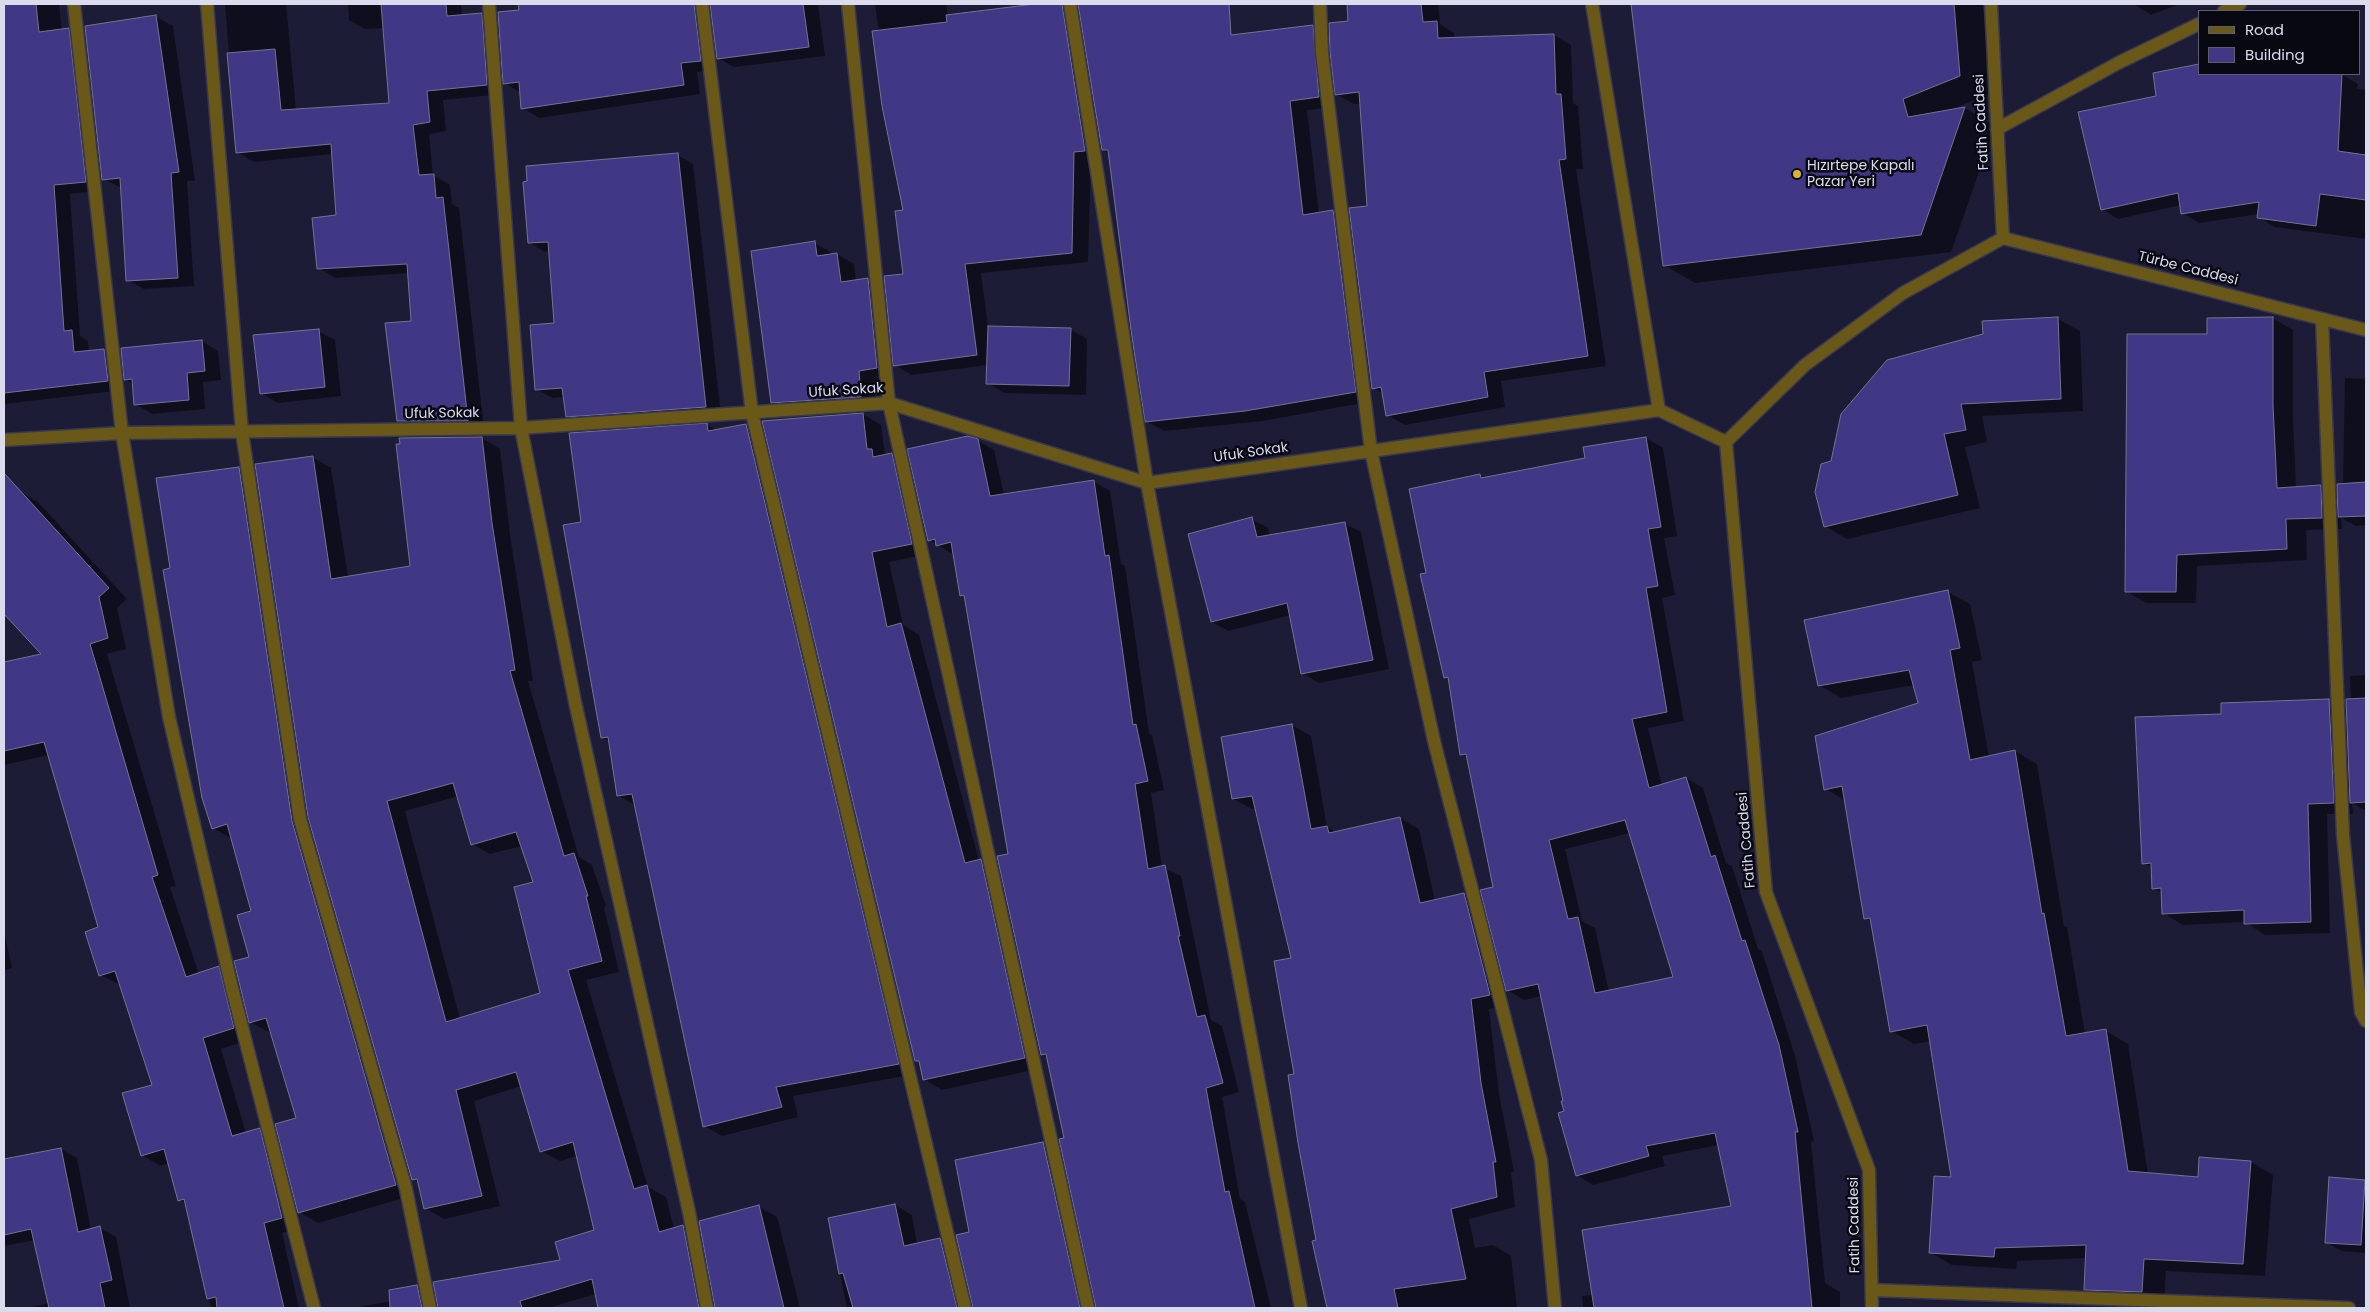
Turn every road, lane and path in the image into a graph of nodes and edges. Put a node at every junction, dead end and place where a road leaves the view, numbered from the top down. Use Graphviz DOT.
graph roads {
  1 [pos="74,4"];
  2 [pos="207,4"];
  3 [pos="489,4"];
  4 [pos="702,4"];
  5 [pos="848,4"];
  6 [pos="1070,4"];
  7 [pos="1320,4"];
  8 [pos="1592,4"];
  9 [pos="1991,4"];
  10 [pos="2240,4"];
  11 [pos="2226,10"];
  12 [pos="2198,24"];
  13 [pos="1997,129"];
  14 [pos="2003,238"];
  15 [pos="2322,319"];
  16 [pos="2366,330"];
  17 [pos="889,403"];
  18 [pos="1658,410"];
  19 [pos="752,412"];
  20 [pos="521,428"];
  21 [pos="242,432"];
  22 [pos="122,434"];
  23 [pos="4,440"];
  24 [pos="1726,442"];
  25 [pos="1371,451"];
  26 [pos="1147,482"];
  27 [pos="2366,1021"];
  28 [pos="1872,1290"];
  29 [pos="314,1308"];
  30 [pos="430,1308"];
  31 [pos="707,1308"];
  32 [pos="965,1308"];
  33 [pos="1088,1308"];
  34 [pos="1301,1308"];
  35 [pos="1555,1308"];
  36 [pos="1872,1308"];
  37 [pos="2349,1308"];
  1 -- 22 [label="street"];
  2 -- 21 [label="street"];
  3 -- 20 [label="street"];
  4 -- 19 [label="street"];
  5 -- 17 [label="street"];
  6 -- 26 [label="street"];
  7 -- 25 [label="street"];
  8 -- 18 [label="street"];
  9 -- 13 [label="street, Fatih Caddesi"];
  10 -- 11 [label="street"];
  12 -- 13 [label="street"];
  13 -- 14 [label="street, Fatih Caddesi"];
  14 -- 15 [label="street, Türbe Caddesi"];
  14 -- 24 [label="street"];
  15 -- 16 [label="street, Türbe Caddesi"];
  15 -- 27 [label="street"];
  17 -- 19 [label="street, Ufuk Sokak"];
  17 -- 26 [label="street, Ufuk Sokak"];
  17 -- 33 [label="street"];
  18 -- 24 [label="street"];
  18 -- 25 [label="street, Ufuk Sokak"];
  19 -- 20 [label="street, Ufuk Sokak"];
  19 -- 32 [label="street"];
  20 -- 21 [label="street, Ufuk Sokak"];
  20 -- 31 [label="street"];
  21 -- 22 [label="street, Ufuk Sokak"];
  21 -- 30 [label="street"];
  22 -- 23 [label="street, Ufuk Sokak"];
  22 -- 29 [label="street"];
  24 -- 28 [label="street, Fatih Caddesi"];
  25 -- 26 [label="street, Ufuk Sokak"];
  25 -- 35 [label="street"];
  26 -- 34 [label="street"];
  28 -- 36 [label="street, Fatih Caddesi"];
  28 -- 37 [label="street"];
}
